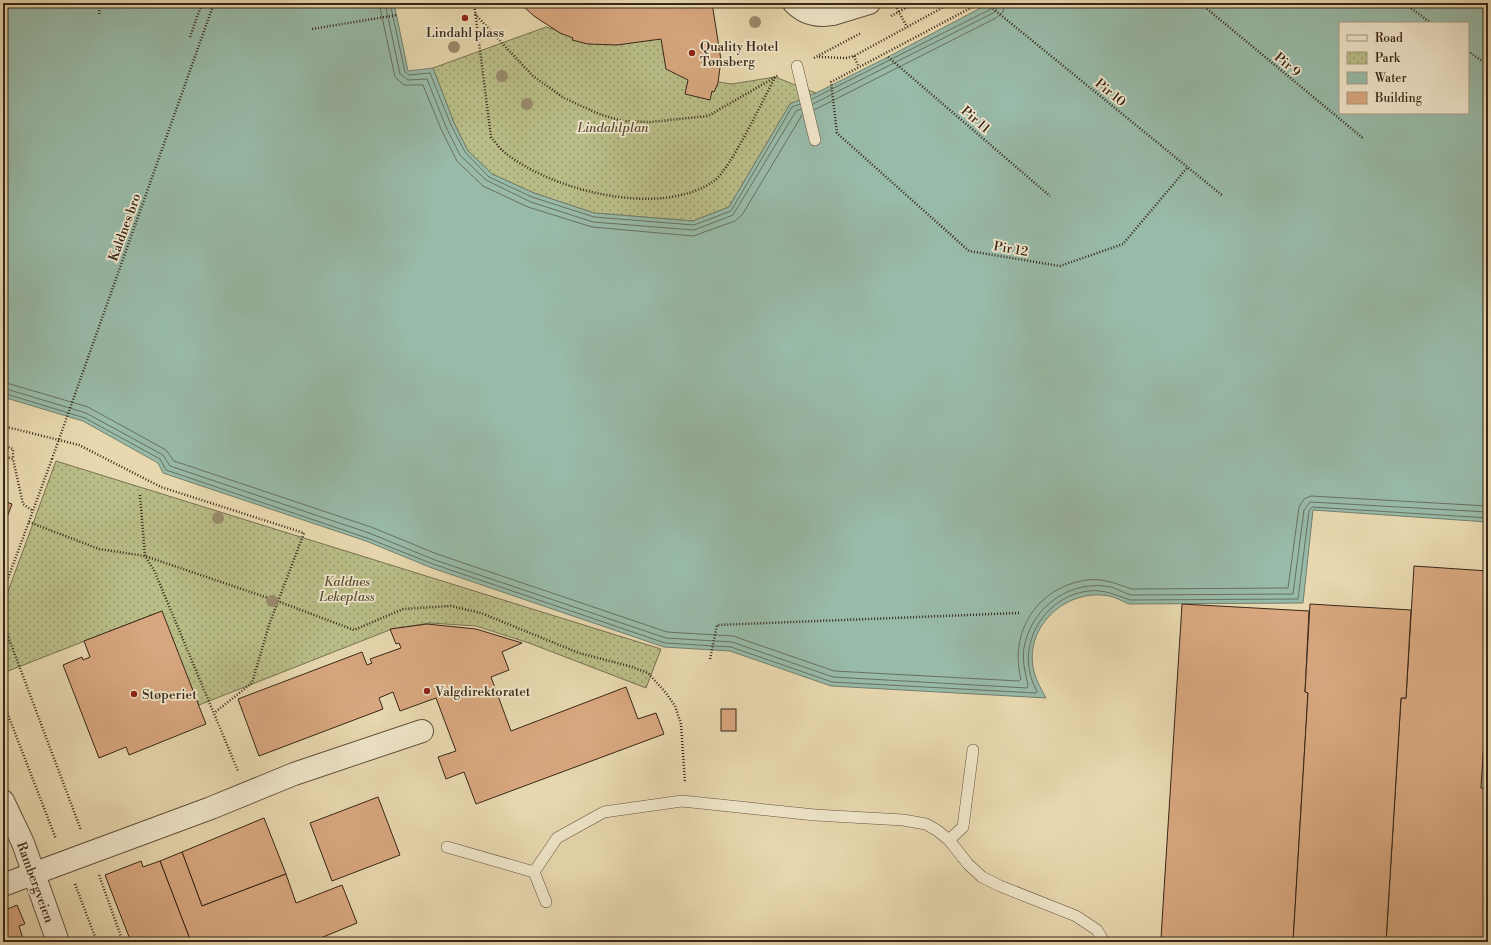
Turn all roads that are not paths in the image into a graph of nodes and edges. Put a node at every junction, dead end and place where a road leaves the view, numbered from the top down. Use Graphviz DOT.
graph roads {
  1 [pos="794,3"];
  2 [pos="869,3"];
  3 [pos="840,9"];
  4 [pos="797,66"];
  5 [pos="815,140"];
  6 [pos="422,731"];
  7 [pos="972,750"];
  8 [pos="3,802"];
  9 [pos="949,840"];
  10 [pos="448,847"];
  11 [pos="534,872"];
  12 [pos="34,874"];
  13 [pos="3,885"];
  14 [pos="546,902"];
  15 [pos="58,942"];
  16 [pos="1104,942"];
  1 -- 3 [label="street"];
  2 -- 3 [label="street"];
  4 -- 5 [label="lane"];
  6 -- 12 [label="street"];
  7 -- 9 [label="lane"];
  8 -- 12 [label="street, Rambergveien"];
  9 -- 11 [label="lane"];
  9 -- 16 [label="lane"];
  10 -- 11 [label="lane"];
  11 -- 14 [label="lane"];
  12 -- 13 [label="street"];
  12 -- 15 [label="street, Rambergveien"];
}
